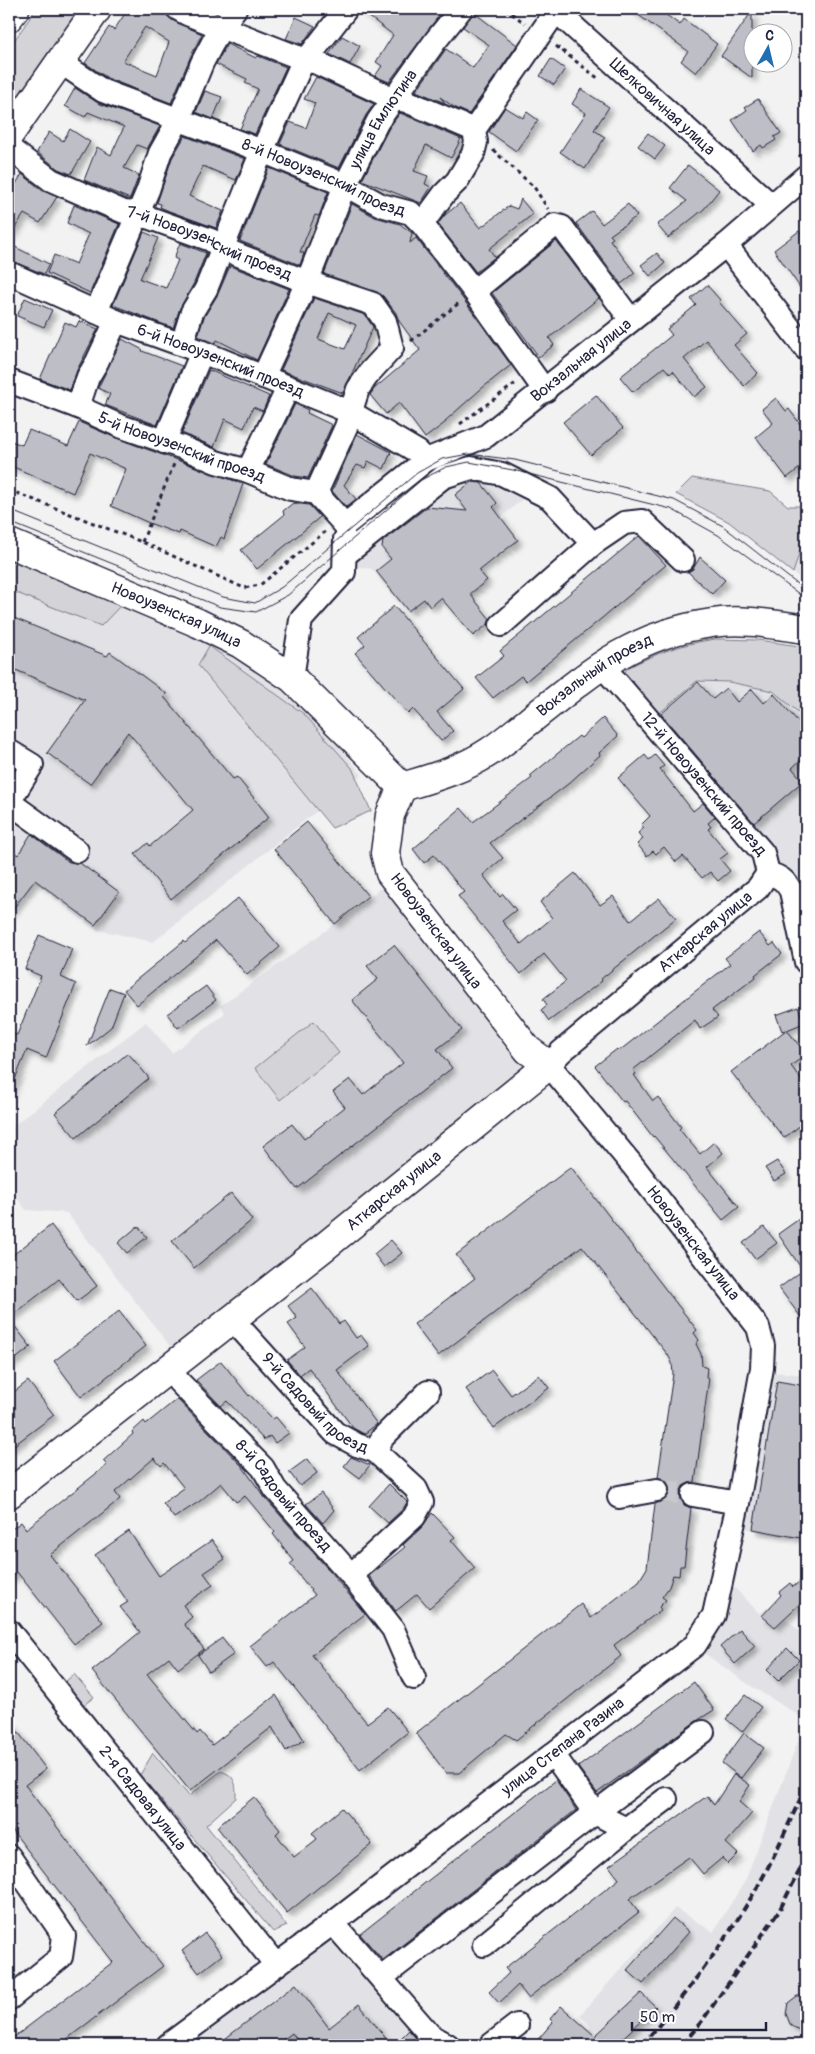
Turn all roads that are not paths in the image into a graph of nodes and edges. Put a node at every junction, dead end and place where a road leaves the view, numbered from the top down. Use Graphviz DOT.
graph roads {
  1 [pos="14,9"];
  2 [pos="97,9"];
  3 [pos="178,9"];
  4 [pos="235,9"];
  5 [pos="346,9"];
  6 [pos="461,9"];
  7 [pos="555,10"];
  8 [pos="9,17"];
  9 [pos="221,27"];
  10 [pos="306,60"];
  11 [pos="60,62"];
  12 [pos="394,99"];
  13 [pos="179,119"];
  14 [pos="9,135"];
  15 [pos="475,136"];
  16 [pos="9,148"];
  17 [pos="262,151"];
  18 [pos="806,176"];
  19 [pos="345,184"];
  20 [pos="771,205"];
  21 [pos="136,213"];
  22 [pos="422,224"];
  23 [pos="726,245"];
  24 [pos="221,248"];
  25 [pos="9,273"];
  26 [pos="307,282"];
  27 [pos="474,291"];
  28 [pos="106,316"];
  29 [pos="630,320"];
  30 [pos="192,348"];
  31 [pos="806,348"];
  32 [pos="263,377"];
  33 [pos="9,381"];
  34 [pos="288,388"];
  35 [pos="545,391"];
  36 [pos="78,407"];
  37 [pos="350,412"];
  38 [pos="172,445"];
  39 [pos="426,460"];
  40 [pos="248,471"];
  41 [pos="316,493"];
  42 [pos="343,522"];
  43 [pos="9,543"];
  44 [pos="593,544"];
  45 [pos="346,554"];
  46 [pos="683,560"];
  47 [pos="501,625"];
  48 [pos="806,629"];
  49 [pos="601,664"];
  50 [pos="292,678"];
  51 [pos="9,751"];
  52 [pos="402,786"];
  53 [pos="77,851"];
  54 [pos="768,874"];
  55 [pos="806,962"];
  56 [pos="549,1065"];
  57 [pos="232,1319"];
  58 [pos="758,1327"];
  59 [pos="169,1368"];
  60 [pos="428,1392"];
  61 [pos="375,1450"];
  62 [pos="657,1490"];
  63 [pos="9,1494"];
  64 [pos="693,1495"];
  65 [pos="619,1497"];
  66 [pos="738,1503"];
  67 [pos="351,1576"];
  68 [pos="9,1631"];
  69 [pos="414,1678"];
  70 [pos="702,1732"];
  71 [pos="553,1754"];
  72 [pos="666,1799"];
  73 [pos="594,1813"];
  74 [pos="626,1830"];
  75 [pos="9,1856"];
  76 [pos="333,1923"];
  77 [pos="484,1945"];
  78 [pos="276,1965"];
  79 [pos="381,1978"];
  80 [pos="9,1998"];
  81 [pos="517,2025"];
  82 [pos="168,2045"];
  83 [pos="448,2045"];
  84 [pos="491,2045"];
  1 -- 8 [label="main road"];
  2 -- 11 [label="main road"];
  3 -- 9 [label="street"];
  4 -- 9 [label="street"];
  5 -- 10 [label="street"];
  6 -- 12 [label="street, улица Емлютина"];
  7 -- 15 [label="street"];
  7 -- 20 [label="street, Шелковичная улица"];
  9 -- 10 [label="street"];
  9 -- 13 [label="street"];
  10 -- 12 [label="street"];
  10 -- 17 [label="street"];
  11 -- 13 [label="street, 8-й Новоузенский проезд"];
  11 -- 14 [label="main road"];
  12 -- 15 [label="street"];
  12 -- 19 [label="street, улица Емлютина"];
  13 -- 17 [label="street, 8-й Новоузенский проезд"];
  13 -- 21 [label="street"];
  15 -- 22 [label="street"];
  16 -- 21 [label="street, 7-й Новоузенский проезд"];
  17 -- 19 [label="street, 8-й Новоузенский проезд"];
  17 -- 24 [label="street"];
  18 -- 20 [label="street, Вокзальная улица"];
  19 -- 22 [label="street, 8-й Новоузенский проезд"];
  19 -- 26 [label="street, улица Емлютина"];
  20 -- 23 [label="street, Вокзальная улица"];
  21 -- 24 [label="street, 7-й Новоузенский проезд"];
  21 -- 28 [label="street"];
  22 -- 27 [label="street, 8-й Новоузенский проезд"];
  23 -- 29 [label="street, Вокзальная улица"];
  23 -- 31 [label="street"];
  24 -- 26 [label="street, 7-й Новоузенский проезд"];
  24 -- 30 [label="street"];
  25 -- 28 [label="street, 6-й Новоузенский проезд"];
  26 -- 32 [label="street, улица Емлютина"];
  26 -- 37 [label="street, 7-й Новоузенский проезд"];
  27 -- 29 [label="street"];
  27 -- 35 [label="street, 8-й Новоузенский проезд"];
  28 -- 30 [label="street, 6-й Новоузенский проезд"];
  28 -- 36 [label="street"];
  29 -- 35 [label="street, Вокзальная улица"];
  30 -- 32 [label="street, 6-й Новоузенский проезд"];
  30 -- 38 [label="street"];
  32 -- 34 [label="street, 6-й Новоузенский проезд"];
  33 -- 36 [label="street, 5-й Новоузенский проезд"];
  34 -- 37 [label="street, 6-й Новоузенский проезд"];
  34 -- 40 [label="street"];
  35 -- 39 [label="street, Вокзальная улица"];
  36 -- 38 [label="street, 5-й Новоузенский проезд"];
  37 -- 39 [label="street, 6-й Новоузенский проезд"];
  37 -- 41 [label="street"];
  38 -- 40 [label="street, 5-й Новоузенский проезд"];
  39 -- 42 [label="street, Вокзальная улица"];
  40 -- 41 [label="street, 5-й Новоузенский проезд"];
  41 -- 42 [label="street"];
  42 -- 45 [label="street"];
  43 -- 50 [label="main road, Новоузенская улица"];
  44 -- 45 [label="street"];
  44 -- 46 [label="street"];
  44 -- 47 [label="street"];
  45 -- 50 [label="street"];
  48 -- 49 [label="main road, Вокзальный проезд"];
  49 -- 52 [label="main road, Вокзальный проезд"];
  49 -- 54 [label="street, 12-й Новоузенский проезд"];
  50 -- 52 [label="main road, Новоузенская улица"];
  51 -- 53 [label="street"];
  52 -- 56 [label="main road, Новоузенская улица"];
  54 -- 55 [label="street, 12-й Новоузенский проезд"];
  54 -- 56 [label="street, Аткарская улица"];
  56 -- 57 [label="main road, Аткарская улица"];
  56 -- 58 [label="street, Новоузенская улица"];
  57 -- 59 [label="main road, Аткарская улица"];
  57 -- 61 [label="street, 9-й Садовый проезд"];
  58 -- 66 [label="street, улица Степана Разина"];
  59 -- 63 [label="main road, Аткарская улица"];
  59 -- 67 [label="street, 8-й Садовый проезд"];
  60 -- 61 [label="street"];
  61 -- 67 [label="street, 9-й Садовый проезд"];
  62 -- 65 [label="street"];
  64 -- 66 [label="street"];
  66 -- 71 [label="street, улица Степана Разина"];
  67 -- 69 [label="street, 8-й Садовый проезд"];
  68 -- 78 [label="street, 2-я Садовая улица"];
  70 -- 73 [label="street"];
  71 -- 73 [label="street"];
  71 -- 76 [label="street, улица Степана Разина"];
  72 -- 74 [label="street"];
  73 -- 74 [label="street"];
  73 -- 79 [label="street"];
  74 -- 77 [label="street"];
  75 -- 80 [label="street"];
  76 -- 78 [label="street, улица Степана Разина"];
  76 -- 79 [label="street"];
  78 -- 82 [label="street, улица Степана Разина"];
  79 -- 83 [label="street"];
  81 -- 84 [label="street"];
}
